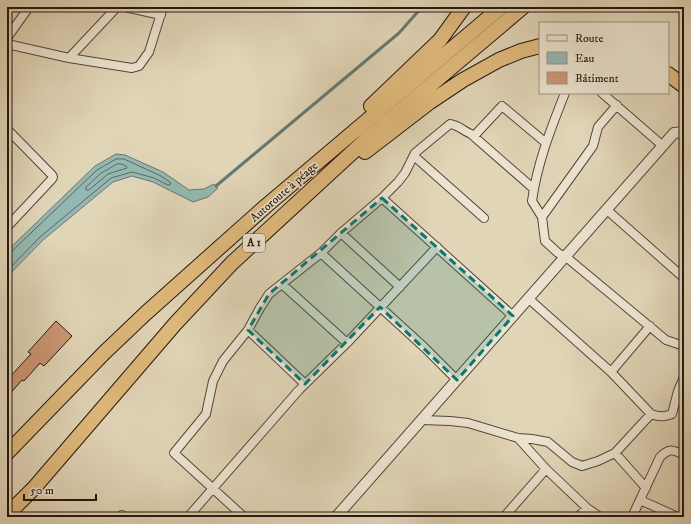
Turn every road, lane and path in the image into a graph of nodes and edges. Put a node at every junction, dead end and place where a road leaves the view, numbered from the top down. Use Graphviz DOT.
graph roads {
  1 [pos="29,7"];
  2 [pos="117,7"];
  3 [pos="125,7"];
  4 [pos="464,7"];
  5 [pos="501,7"];
  6 [pos="523,7"];
  7 [pos="162,11"];
  8 [pos="7,38"];
  9 [pos="7,44"];
  10 [pos="539,46"];
  11 [pos="70,58"];
  12 [pos="669,75"];
  13 [pos="684,86"];
  14 [pos="565,94"];
  15 [pos="603,94"];
  16 [pos="617,106"];
  17 [pos="7,129"];
  18 [pos="684,132"];
  19 [pos="471,134"];
  20 [pos="546,143"];
  21 [pos="663,146"];
  22 [pos="414,156"];
  23 [pos="534,189"];
  24 [pos="382,198"];
  25 [pos="266,206"];
  26 [pos="290,210"];
  27 [pos="607,210"];
  28 [pos="542,217"];
  29 [pos="484,218"];
  30 [pos="7,227"];
  31 [pos="341,233"];
  32 [pos="437,247"];
  33 [pos="321,253"];
  34 [pos="566,257"];
  35 [pos="684,278"];
  36 [pos="282,284"];
  37 [pos="400,287"];
  38 [pos="529,299"];
  39 [pos="380,307"];
  40 [pos="514,316"];
  41 [pos="650,326"];
  42 [pos="248,330"];
  43 [pos="347,343"];
  44 [pos="684,346"];
  45 [pos="611,372"];
  46 [pos="684,377"];
  47 [pos="457,380"];
  48 [pos="305,384"];
  49 [pos="681,392"];
  50 [pos="651,414"];
  51 [pos="422,420"];
  52 [pos="518,438"];
  53 [pos="7,453"];
  54 [pos="615,453"];
  55 [pos="684,455"];
  56 [pos="546,469"];
  57 [pos="646,488"];
  58 [pos="213,489"];
  59 [pos="640,500"];
  60 [pos="14,508"];
  61 [pos="587,508"];
  62 [pos="188,517"];
  63 [pos="244,517"];
  64 [pos="336,517"];
  65 [pos="504,517"];
  66 [pos="578,517"];
  67 [pos="600,517"];
  68 [pos="632,517"];
  69 [pos="678,517"];
  1 -- 8 [label="street"];
  2 -- 11 [label="street"];
  3 -- 7 [label="street"];
  4 -- 25 [label="highway"];
  5 -- 25 [label="highway, Autoroute à péage / A 1"];
  6 -- 26 [label="highway, A 1"];
  7 -- 11 [label="street"];
  9 -- 11 [label="street"];
  10 -- 26 [label="highway"];
  12 -- 13 [label="highway"];
  14 -- 20 [label="street"];
  15 -- 16 [label="street"];
  16 -- 21 [label="street"];
  16 -- 28 [label="street"];
  17 -- 30 [label="street"];
  18 -- 21 [label="street"];
  19 -- 20 [label="street"];
  19 -- 22 [label="street"];
  19 -- 23 [label="street"];
  20 -- 23 [label="street"];
  21 -- 27 [label="street"];
  22 -- 24 [label="street"];
  22 -- 29 [label="street"];
  23 -- 28 [label="street"];
  24 -- 31 [label="street"];
  24 -- 32 [label="street"];
  25 -- 53 [label="highway, Autoroute à péage / A 1"];
  26 -- 60 [label="highway, A 1"];
  27 -- 34 [label="street"];
  27 -- 35 [label="street"];
  28 -- 34 [label="street"];
  31 -- 33 [label="street"];
  31 -- 37 [label="street"];
  32 -- 37 [label="street"];
  32 -- 40 [label="street"];
  33 -- 36 [label="street"];
  33 -- 39 [label="street"];
  34 -- 38 [label="street"];
  34 -- 41 [label="street"];
  36 -- 42 [label="street"];
  36 -- 43 [label="street"];
  37 -- 39 [label="street"];
  38 -- 40 [label="street"];
  38 -- 45 [label="street"];
  39 -- 43 [label="street"];
  39 -- 47 [label="street"];
  40 -- 47 [label="street"];
  41 -- 44 [label="street"];
  41 -- 45 [label="street"];
  42 -- 48 [label="street"];
  42 -- 58 [label="street"];
  43 -- 48 [label="street"];
  45 -- 50 [label="street"];
  46 -- 49 [label="street"];
  47 -- 51 [label="street"];
  48 -- 58 [label="street"];
  49 -- 50 [label="street"];
  50 -- 54 [label="street"];
  51 -- 52 [label="street"];
  51 -- 64 [label="street"];
  52 -- 54 [label="street"];
  52 -- 56 [label="street"];
  54 -- 57 [label="street"];
  55 -- 57 [label="street"];
  56 -- 61 [label="street"];
  56 -- 65 [label="street"];
  57 -- 59 [label="street"];
  58 -- 62 [label="street"];
  58 -- 63 [label="street"];
  59 -- 68 [label="street"];
  59 -- 69 [label="street"];
  61 -- 66 [label="street"];
  61 -- 67 [label="street"];
}
